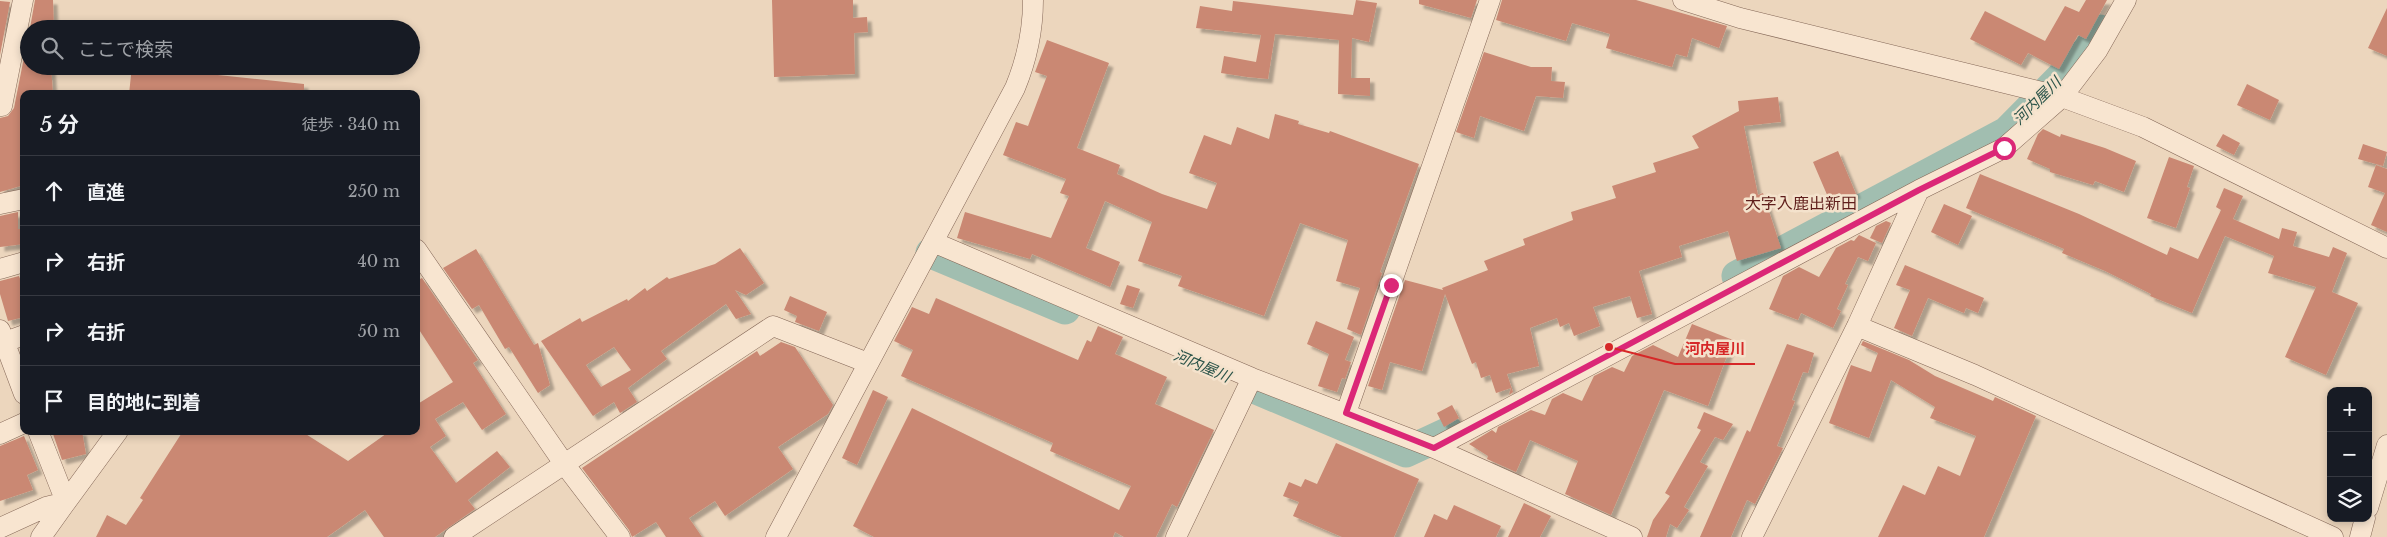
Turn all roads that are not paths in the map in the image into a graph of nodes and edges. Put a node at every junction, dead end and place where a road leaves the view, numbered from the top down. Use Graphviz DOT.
graph roads {
  1 [pos="23,0"];
  2 [pos="1033,0"];
  3 [pos="1490,0"];
  4 [pos="1683,0"];
  5 [pos="2126,0"];
  6 [pos="2062,97"];
  7 [pos="0,106"];
  8 [pos="1919,190"];
  9 [pos="20,200"];
  10 [pos="0,204"];
  11 [pos="933,242"];
  12 [pos="2387,248"];
  13 [pos="420,255"];
  14 [pos="20,263"];
  15 [pos="0,269"];
  16 [pos="1857,326"];
  17 [pos="20,336"];
  18 [pos="1,339"];
  19 [pos="868,363"];
  20 [pos="1252,378"];
  21 [pos="20,384"];
  22 [pos="1346,413"];
  23 [pos="20,425"];
  24 [pos="0,434"];
  25 [pos="40,435"];
  26 [pos="115,435"];
  27 [pos="2387,445"];
  28 [pos="1434,448"];
  29 [pos="565,465"];
  30 [pos="2372,495"];
  31 [pos="66,502"];
  32 [pos="2364,522"];
  33 [pos="0,528"];
  34 [pos="41,537"];
  35 [pos="454,537"];
  36 [pos="620,537"];
  37 [pos="776,537"];
  38 [pos="1176,537"];
  39 [pos="1632,537"];
  40 [pos="1752,537"];
  41 [pos="2333,537"];
  42 [pos="2360,537"];
  1 -- 7 [label="street"];
  2 -- 11 [label="street"];
  3 -- 22 [label="street"];
  4 -- 6 [label="street"];
  5 -- 6 [label="street"];
  6 -- 8 [label="street"];
  6 -- 12 [label="street"];
  8 -- 16 [label="street"];
  8 -- 28 [label="street"];
  9 -- 10 [label="street"];
  11 -- 19 [label="street"];
  11 -- 20 [label="street"];
  13 -- 29 [label="street"];
  14 -- 15 [label="street"];
  16 -- 40 [label="street"];
  16 -- 41 [label="street"];
  17 -- 18 [label="street"];
  18 -- 21 [label="street"];
  19 -- 29 [label="street"];
  19 -- 37 [label="street"];
  20 -- 22 [label="street"];
  20 -- 38 [label="street"];
  22 -- 28 [label="street"];
  23 -- 24 [label="street"];
  25 -- 31 [label="street"];
  26 -- 31 [label="street"];
  27 -- 30 [label="street"];
  28 -- 39 [label="street"];
  29 -- 35 [label="street"];
  29 -- 36 [label="street"];
  31 -- 33 [label="street"];
  31 -- 34 [label="street"];
  32 -- 42 [label="street"];
}
